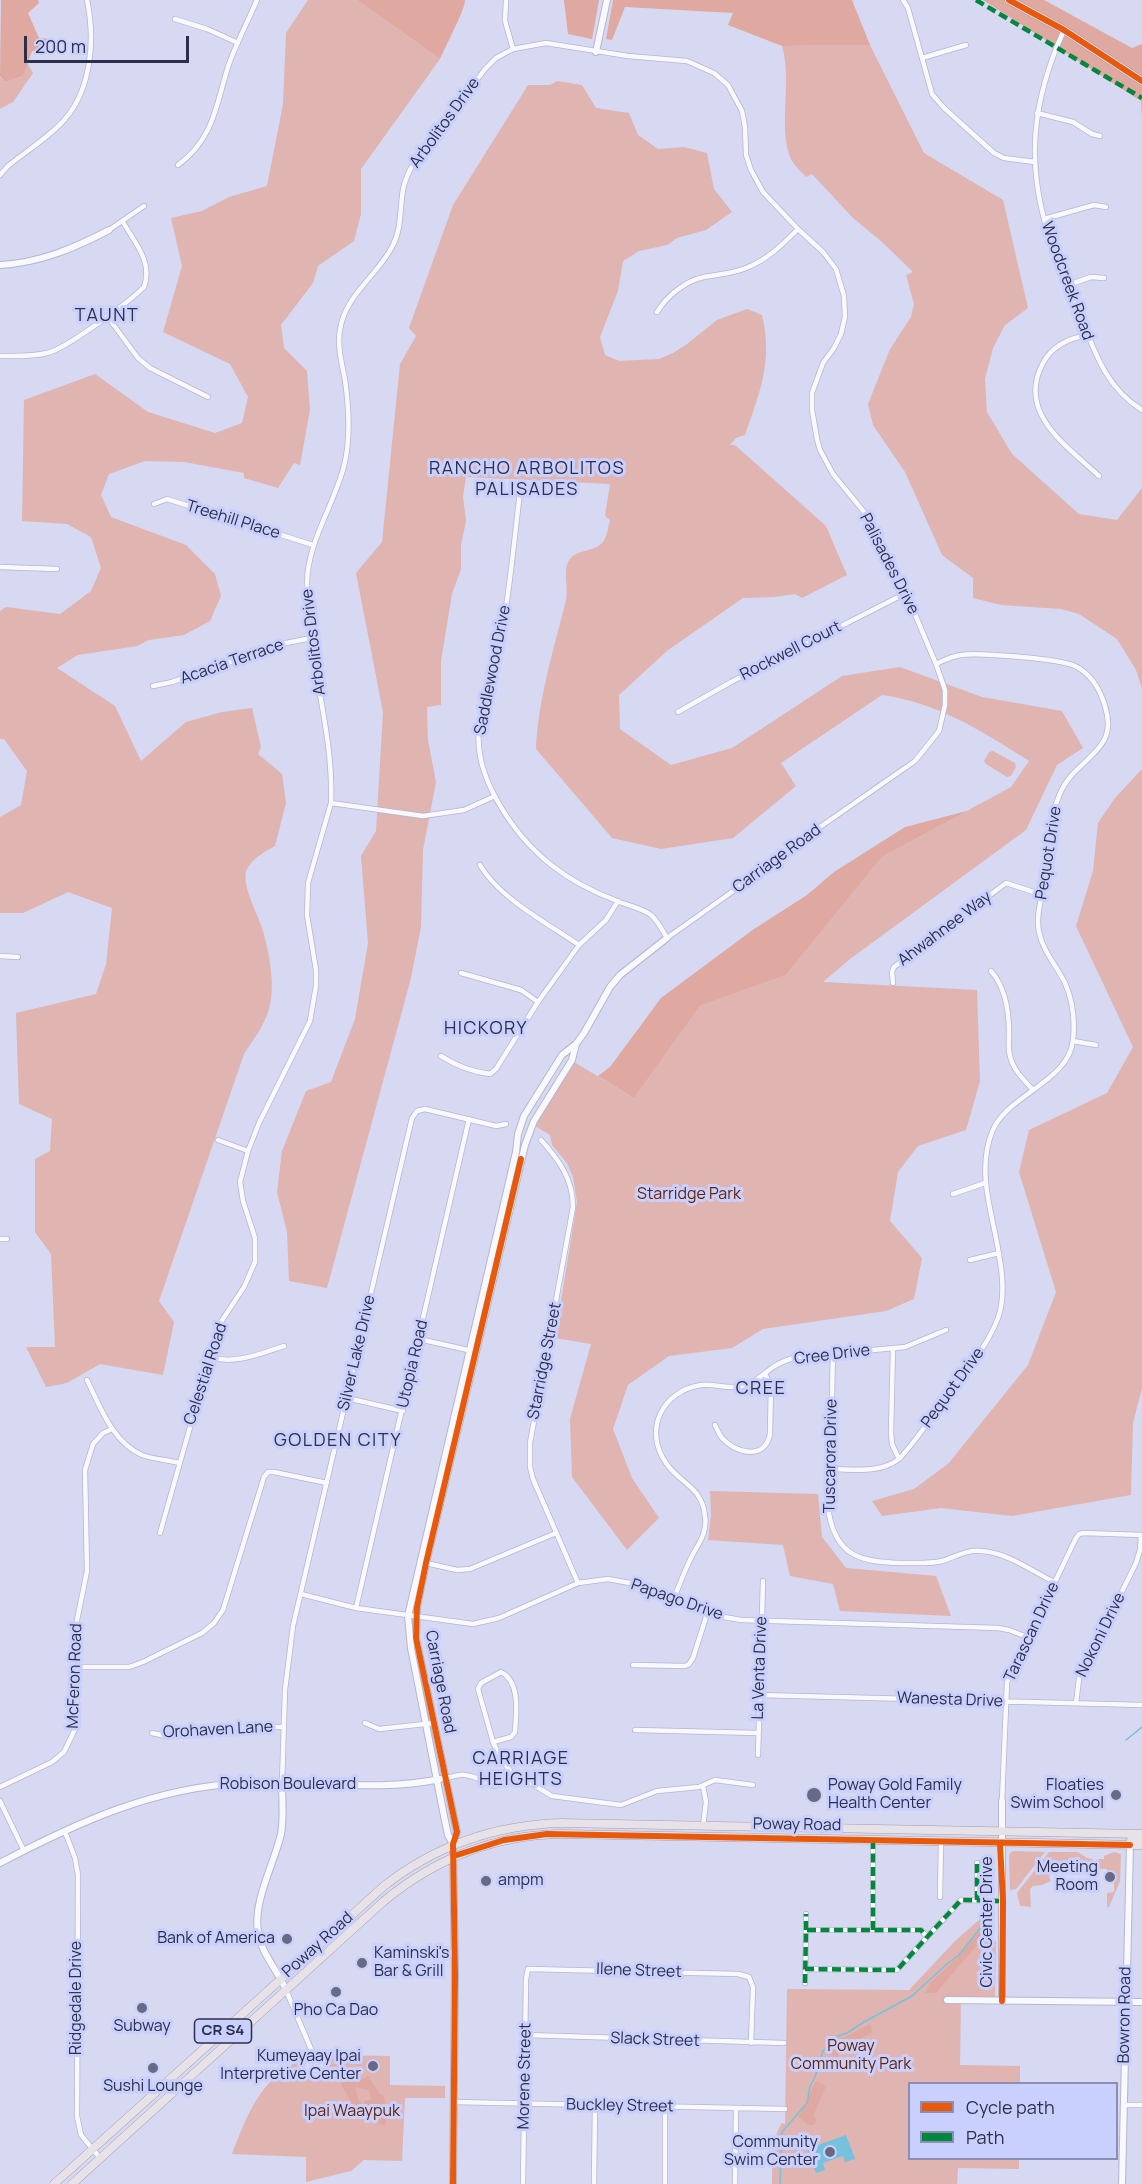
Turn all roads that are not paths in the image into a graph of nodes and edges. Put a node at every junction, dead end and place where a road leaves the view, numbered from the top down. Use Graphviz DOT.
graph roads {
  1 [pos="87,0"];
  2 [pos="257,0"];
  3 [pos="506,0"];
  4 [pos="607,0"];
  5 [pos="903,0"];
  6 [pos="1009,0"];
  7 [pos="175,19"];
  8 [pos="1064,30"];
  9 [pos="238,43"];
  10 [pos="966,45"];
  11 [pos="513,49"];
  12 [pos="596,52"];
  13 [pos="922,58"];
  14 [pos="1142,81"];
  15 [pos="1037,113"];
  16 [pos="1100,136"];
  17 [pos="1035,162"];
  18 [pos="178,165"];
  19 [pos="0,175"];
  20 [pos="144,206"];
  21 [pos="1106,207"];
  22 [pos="1044,219"];
  23 [pos="123,222"];
  24 [pos="798,229"];
  25 [pos="110,230"];
  26 [pos="0,265"];
  27 [pos="1104,278"];
  28 [pos="1068,285"];
  29 [pos="657,312"];
  30 [pos="107,316"];
  31 [pos="1088,335"];
  32 [pos="0,356"];
  33 [pos="208,397"];
  34 [pos="1142,410"];
  35 [pos="1099,476"];
  36 [pos="520,492"];
  37 [pos="154,504"];
  38 [pos="313,545"];
  39 [pos="0,567"];
  40 [pos="57,569"];
  41 [pos="906,593"];
  42 [pos="312,639"];
  43 [pos="936,664"];
  44 [pos="153,686"];
  45 [pos="678,712"];
  46 [pos="495,796"];
  47 [pos="331,803"];
  48 [pos="480,865"];
  49 [pos="1043,895"];
  50 [pos="618,901"];
  51 [pos="667,938"];
  52 [pos="579,945"];
  53 [pos="0,956"];
  54 [pos="18,957"];
  55 [pos="992,971"];
  56 [pos="461,973"];
  57 [pos="893,983"];
  58 [pos="538,1002"];
  59 [pos="1073,1041"];
  60 [pos="576,1044"];
  61 [pos="1096,1045"];
  62 [pos="441,1056"];
  63 [pos="545,1082"];
  64 [pos="555,1087"];
  65 [pos="1033,1090"];
  66 [pos="469,1119"];
  67 [pos="506,1124"];
  68 [pos="218,1140"];
  69 [pos="541,1140"];
  70 [pos="248,1151"];
  71 [pos="518,1158"];
  72 [pos="985,1183"];
  73 [pos="953,1194"];
  74 [pos="0,1239"];
  75 [pos="7,1239"];
  76 [pos="999,1253"];
  77 [pos="970,1260"];
  78 [pos="946,1330"];
  79 [pos="419,1339"];
  80 [pos="284,1346"];
  81 [pos="893,1348"];
  82 [pos="472,1351"];
  83 [pos="833,1354"];
  84 [pos="209,1357"];
  85 [pos="765,1374"];
  86 [pos="87,1380"];
  87 [pos="347,1398"];
  88 [pos="403,1411"];
  89 [pos="715,1425"];
  90 [pos="112,1429"];
  91 [pos="899,1459"];
  92 [pos="179,1463"];
  93 [pos="830,1469"];
  94 [pos="327,1483"];
  95 [pos="160,1533"];
  96 [pos="556,1533"];
  97 [pos="1141,1535"];
  98 [pos="423,1563"];
  99 [pos="763,1581"];
  100 [pos="1054,1582"];
  101 [pos="578,1583"];
  102 [pos="301,1594"];
  103 [pos="673,1600"];
  104 [pos="356,1608"];
  105 [pos="707,1614"];
  106 [pos="412,1616"];
  107 [pos="761,1622"];
  108 [pos="1027,1637"];
  109 [pos="633,1665"];
  110 [pos="75,1667"];
  111 [pos="759,1695"];
  112 [pos="1005,1701"];
  113 [pos="1076,1703"];
  114 [pos="1142,1705"];
  115 [pos="365,1723"];
  116 [pos="430,1724"];
  117 [pos="284,1726"];
  118 [pos="635,1730"];
  119 [pos="152,1733"];
  120 [pos="758,1733"];
  121 [pos="494,1742"];
  122 [pos="758,1755"];
  123 [pos="515,1777"];
  124 [pos="446,1778"];
  125 [pos="437,1779"];
  126 [pos="282,1783"];
  127 [pos="753,1785"];
  128 [pos="703,1786"];
  129 [pos="0,1787"];
  130 [pos="0,1800"];
  131 [pos="1002,1801"];
  132 [pos="703,1826"];
  133 [pos="814,1829"];
  134 [pos="875,1830"];
  135 [pos="65,1832"];
  136 [pos="1001,1832"];
  137 [pos="1078,1833"];
  138 [pos="1142,1834"];
  139 [pos="785,1838"];
  140 [pos="1142,1839"];
  141 [pos="873,1840"];
  142 [pos="941,1842"];
  143 [pos="1000,1843"];
  144 [pos="1044,1843"];
  145 [pos="453,1844"];
  146 [pos="1130,1845"];
  147 [pos="1142,1845"];
  148 [pos="24,1851"];
  149 [pos="454,1856"];
  150 [pos="0,1863"];
  151 [pos="977,1863"];
  152 [pos="940,1897"];
  153 [pos="977,1900"];
  154 [pos="1003,1901"];
  155 [pos="806,1914"];
  156 [pos="806,1930"];
  157 [pos="873,1930"];
  158 [pos="927,1937"];
  159 [pos="528,1969"];
  160 [pos="805,1969"];
  161 [pos="281,1978"];
  162 [pos="805,1983"];
  163 [pos="286,1990"];
  164 [pos="947,2000"];
  165 [pos="1002,2001"];
  166 [pos="1125,2002"];
  167 [pos="1142,2002"];
  168 [pos="526,2035"];
  169 [pos="751,2043"];
  170 [pos="784,2043"];
  171 [pos="315,2070"];
  172 [pos="454,2102"];
  173 [pos="524,2104"];
  174 [pos="594,2105"];
  175 [pos="1124,2105"];
  176 [pos="1142,2105"];
  177 [pos="665,2107"];
  178 [pos="736,2109"];
  179 [pos="785,2109"];
  180 [pos="93,2150"];
  181 [pos="100,2158"];
  182 [pos="54,2184"];
  183 [pos="72,2184"];
  184 [pos="453,2184"];
  185 [pos="523,2184"];
  186 [pos="594,2184"];
  187 [pos="665,2184"];
  188 [pos="735,2184"];
  189 [pos="1122,2184"];
  1 -- 19 [label="street"];
  2 -- 9 [label="street"];
  3 -- 11 [label="street"];
  4 -- 12 [label="street"];
  5 -- 13 [label="street"];
  6 -- 8 [label="main road"];
  7 -- 9 [label="street"];
  8 -- 14 [label="main road"];
  8 -- 15 [label="street, Woodcreek Road"];
  9 -- 18 [label="street"];
  10 -- 13 [label="street"];
  11 -- 12 [label="street, Arbolitos Drive"];
  11 -- 38 [label="street, Arbolitos Drive"];
  12 -- 24 [label="street, Palisades Drive"];
  13 -- 17 [label="street"];
  15 -- 16 [label="street"];
  15 -- 17 [label="street, Woodcreek Road"];
  17 -- 22 [label="street, Woodcreek Road"];
  20 -- 23 [label="street"];
  21 -- 22 [label="street"];
  22 -- 28 [label="street, Woodcreek Road"];
  23 -- 25 [label="street"];
  23 -- 30 [label="street"];
  24 -- 29 [label="street"];
  24 -- 41 [label="street, Palisades Drive"];
  25 -- 26 [label="street"];
  27 -- 28 [label="street"];
  28 -- 31 [label="street, Woodcreek Road"];
  30 -- 32 [label="street"];
  30 -- 33 [label="street"];
  31 -- 34 [label="street, Woodcreek Road"];
  31 -- 35 [label="street"];
  36 -- 46 [label="street, Saddlewood Drive"];
  37 -- 38 [label="street, Treehill Place"];
  38 -- 42 [label="street, Arbolitos Drive"];
  39 -- 40 [label="street"];
  41 -- 43 [label="street, Palisades Drive"];
  41 -- 45 [label="street, Rockwell Court"];
  42 -- 44 [label="street, Acacia Terrace"];
  42 -- 47 [label="street, Arbolitos Drive"];
  43 -- 49 [label="street, Pequot Drive"];
  43 -- 51 [label="street, Carriage Road"];
  46 -- 47 [label="street"];
  46 -- 50 [label="street, Saddlewood Drive"];
  47 -- 70 [label="street, Arbolitos Drive"];
  48 -- 52 [label="street"];
  49 -- 57 [label="street, Ahwahnee Way"];
  49 -- 59 [label="street, Pequot Drive"];
  50 -- 51 [label="street, Saddlewood Drive"];
  50 -- 52 [label="street"];
  51 -- 60 [label="street, Carriage Road"];
  52 -- 58 [label="street"];
  53 -- 54 [label="street"];
  55 -- 65 [label="street"];
  56 -- 58 [label="street"];
  58 -- 62 [label="street"];
  59 -- 61 [label="street"];
  59 -- 65 [label="street, Pequot Drive"];
  60 -- 63 [label="street, Carriage Road"];
  60 -- 64 [label="street, Carriage Road"];
  63 -- 64 [label="street"];
  63 -- 71 [label="street, Carriage Road"];
  64 -- 71 [label="street, Carriage Road"];
  65 -- 72 [label="street, Pequot Drive"];
  66 -- 67 [label="street"];
  66 -- 79 [label="street, Utopia Road"];
  66 -- 87 [label="street, Silver Lake Drive"];
  68 -- 70 [label="street"];
  69 -- 96 [label="street, Starridge Street"];
  70 -- 84 [label="street, Celestial Road"];
  71 -- 82 [label="street, Carriage Road"];
  72 -- 73 [label="street"];
  72 -- 76 [label="street, Pequot Drive"];
  74 -- 75 [label="street"];
  76 -- 77 [label="street"];
  76 -- 91 [label="street, Pequot Drive"];
  78 -- 81 [label="street, Cree Drive"];
  79 -- 82 [label="street"];
  79 -- 88 [label="street, Utopia Road"];
  80 -- 84 [label="street"];
  81 -- 83 [label="street, Cree Drive"];
  81 -- 91 [label="street"];
  82 -- 98 [label="street, Carriage Road"];
  83 -- 85 [label="street, Cree Drive"];
  83 -- 93 [label="street, Tuscarora Drive"];
  84 -- 92 [label="street, Celestial Road"];
  85 -- 89 [label="street"];
  85 -- 103 [label="street, Cree Drive"];
  86 -- 90 [label="street"];
  87 -- 88 [label="street"];
  87 -- 94 [label="street, Silver Lake Drive"];
  88 -- 104 [label="street, Utopia Road"];
  90 -- 92 [label="street"];
  90 -- 110 [label="street, McFeron Road"];
  91 -- 93 [label="street"];
  92 -- 95 [label="street, Celestial Road"];
  93 -- 100 [label="street, Tuscarora Drive"];
  94 -- 102 [label="street, Silver Lake Drive"];
  94 -- 110 [label="street"];
  96 -- 98 [label="street"];
  96 -- 101 [label="street, Starridge Street"];
  97 -- 100 [label="street, Tarascan Drive"];
  97 -- 113 [label="street, Nokoni Drive"];
  98 -- 106 [label="street, Carriage Road"];
  99 -- 107 [label="street, La Venta Drive"];
  100 -- 108 [label="street, Tarascan Drive"];
  101 -- 103 [label="street, Papago Drive"];
  101 -- 106 [label="street, Papago Drive"];
  102 -- 104 [label="street, Papago Drive"];
  102 -- 117 [label="street, Silver Lake Drive"];
  103 -- 105 [label="street, Papago Drive"];
  104 -- 106 [label="street, Papago Drive"];
  105 -- 107 [label="street, Papago Drive"];
  105 -- 109 [label="street"];
  106 -- 116 [label="street, Carriage Road"];
  107 -- 108 [label="street, Papago Drive"];
  107 -- 111 [label="street, La Venta Drive"];
  108 -- 112 [label="street, Tarascan Drive"];
  110 -- 129 [label="street, McFeron Road"];
  111 -- 112 [label="street, Wanesta Drive"];
  111 -- 120 [label="street, La Venta Drive"];
  112 -- 113 [label="street, Wanesta Drive"];
  112 -- 131 [label="street, Tarascan Drive"];
  113 -- 114 [label="street, Wanesta Drive"];
  115 -- 116 [label="street"];
  116 -- 124 [label="street, Carriage Road"];
  116 -- 125 [label="street, Carriage Road"];
  117 -- 119 [label="street, Orohaven Lane"];
  117 -- 126 [label="street, Silver Lake Drive"];
  118 -- 120 [label="street"];
  120 -- 122 [label="street, La Venta Drive"];
  121 -- 121 [label="street"];
  121 -- 123 [label="street"];
  123 -- 124 [label="street"];
  123 -- 128 [label="street"];
  124 -- 125 [label="street, Robison Boulevard"];
  124 -- 145 [label="street, Carriage Road"];
  125 -- 126 [label="street, Robison Boulevard"];
  125 -- 145 [label="street, Carriage Road"];
  126 -- 135 [label="street, Robison Boulevard"];
  126 -- 161 [label="street"];
  127 -- 128 [label="street"];
  128 -- 132 [label="street"];
  130 -- 148 [label="street"];
  131 -- 136 [label="street, Tarascan Drive"];
  132 -- 133 [label="main road, Poway Road / CR S4"];
  132 -- 145 [label="main road, Poway Road / CR S4"];
  133 -- 134 [label="main road, Poway Road / CR S4"];
  133 -- 139 [label="main road"];
  134 -- 136 [label="main road, Poway Road / CR S4"];
  134 -- 141 [label="main road"];
  135 -- 148 [label="street, Robison Boulevard"];
  135 -- 180 [label="street, Ridgedale Drive"];
  136 -- 137 [label="main road, Poway Road / CR S4"];
  136 -- 143 [label="street, Tarascan Drive"];
  137 -- 138 [label="main road, Poway Road / CR S4"];
  137 -- 144 [label="main road"];
  139 -- 141 [label="main road, Poway Road / CR S4"];
  139 -- 149 [label="main road, Poway Road / CR S4"];
  140 -- 146 [label="main road"];
  141 -- 142 [label="main road, Poway Road / CR S4"];
  141 -- 157 [label="street"];
  142 -- 143 [label="main road, Poway Road / CR S4"];
  142 -- 152 [label="street"];
  143 -- 144 [label="main road, Poway Road / CR S4"];
  143 -- 154 [label="street, Civic Center Drive"];
  144 -- 146 [label="main road, Poway Road / CR S4"];
  145 -- 149 [label="street, Carriage Road"];
  145 -- 161 [label="main road, Poway Road / CR S4"];
  146 -- 147 [label="main road, Poway Road / CR S4"];
  146 -- 166 [label="street, Bowron Road"];
  148 -- 150 [label="street, Robison Boulevard"];
  149 -- 163 [label="main road, Poway Road / CR S4"];
  149 -- 172 [label="street, Carriage Road"];
  151 -- 153 [label="street"];
  153 -- 154 [label="street"];
  153 -- 158 [label="street"];
  154 -- 165 [label="street, Civic Center Drive"];
  155 -- 156 [label="street"];
  156 -- 157 [label="street"];
  156 -- 160 [label="street"];
  157 -- 158 [label="street"];
  158 -- 160 [label="street"];
  159 -- 168 [label="street, Morene Street"];
  159 -- 169 [label="street, Ilene Street"];
  160 -- 162 [label="street"];
  161 -- 163 [label="street"];
  161 -- 180 [label="main road, Poway Road / CR S4"];
  163 -- 171 [label="street"];
  163 -- 181 [label="main road, Poway Road / CR S4"];
  164 -- 165 [label="street, Civic Center Drive"];
  165 -- 166 [label="street, Civic Center Drive"];
  166 -- 167 [label="street, Civic Center Drive"];
  166 -- 175 [label="street, Bowron Road"];
  168 -- 169 [label="street, Slack Street"];
  168 -- 173 [label="street, Morene Street"];
  169 -- 170 [label="street, Slack Street"];
  172 -- 173 [label="street, Buckley Street"];
  172 -- 184 [label="street, Carriage Road"];
  173 -- 174 [label="street, Buckley Street"];
  173 -- 185 [label="street, Morene Street"];
  174 -- 177 [label="street, Buckley Street"];
  174 -- 186 [label="street"];
  175 -- 176 [label="street"];
  175 -- 189 [label="street, Bowron Road"];
  177 -- 178 [label="street, Buckley Street"];
  177 -- 187 [label="street"];
  178 -- 179 [label="street, Buckley Street"];
  178 -- 188 [label="street"];
  180 -- 181 [label="street, Ridgedale Drive"];
  180 -- 182 [label="main road, Poway Road / CR S4"];
  181 -- 183 [label="main road, Poway Road / CR S4"];
}
